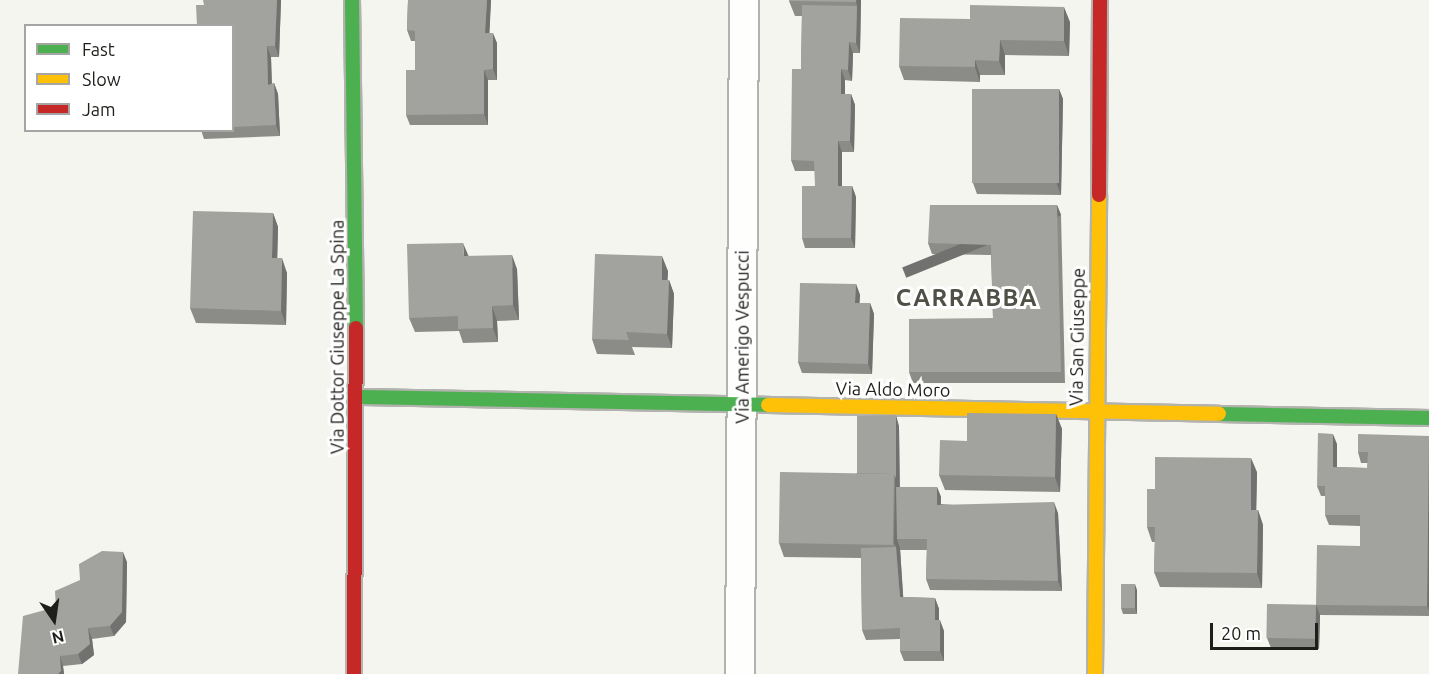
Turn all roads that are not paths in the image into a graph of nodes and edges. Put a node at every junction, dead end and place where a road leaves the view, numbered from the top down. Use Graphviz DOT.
graph roads {
  1 [pos="352,0"];
  2 [pos="744,0"];
  3 [pos="1100,0"];
  4 [pos="357,397"];
  5 [pos="741,403"];
  6 [pos="1094,412"];
  7 [pos="1429,418"];
  8 [pos="354,674"];
  9 [pos="740,674"];
  10 [pos="1095,674"];
  1 -- 4 [label="street, Via Dottor Giuseppe La Spina"];
  2 -- 5 [label="street, Via Amerigo Vespucci"];
  3 -- 6 [label="street, Via San Giuseppe"];
  4 -- 5 [label="street, Via Aldo Moro"];
  4 -- 8 [label="street, Via Dottor Giuseppe La Spina"];
  5 -- 6 [label="street, Via Aldo Moro"];
  5 -- 9 [label="street, Via Amerigo Vespucci"];
  6 -- 7 [label="street, Via Aldo Moro"];
  6 -- 10 [label="street, Via San Giuseppe"];
}
